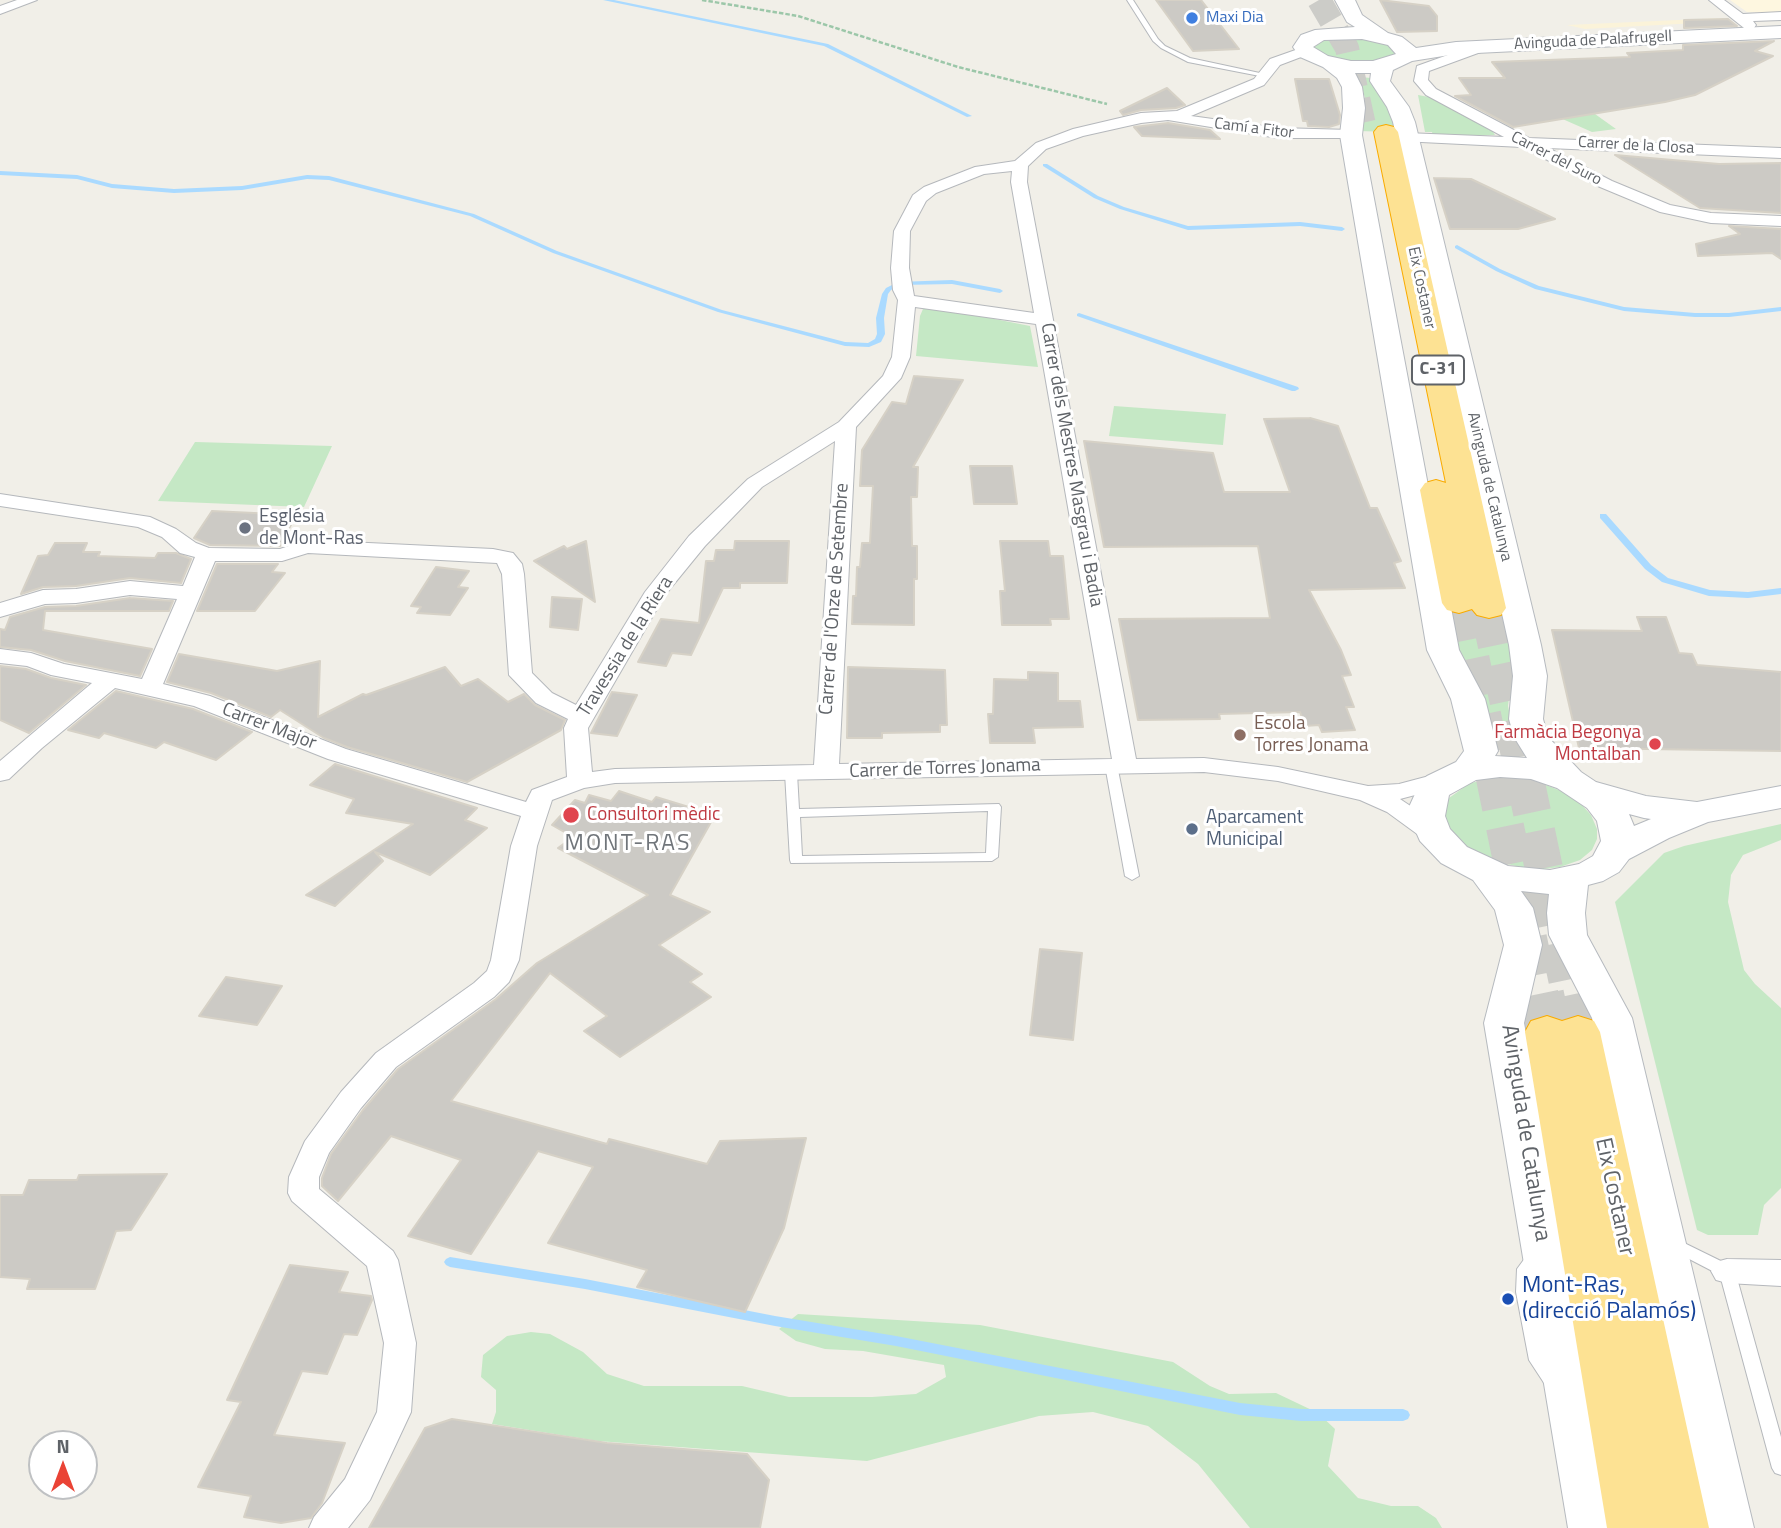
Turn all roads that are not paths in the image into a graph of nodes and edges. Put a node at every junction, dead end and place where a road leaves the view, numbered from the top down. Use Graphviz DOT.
graph roads {
  1 [pos="30,0"];
  2 [pos="1130,0"];
  3 [pos="1345,0"];
  4 [pos="1716,0"];
  5 [pos="1325,4"];
  6 [pos="0,10"];
  7 [pos="1781,16"];
  8 [pos="1744,21"];
  9 [pos="1781,24"];
  10 [pos="1781,32"];
  11 [pos="1322,34"];
  12 [pos="1379,35"];
  13 [pos="1485,47"];
  14 [pos="1296,55"];
  15 [pos="1396,55"];
  16 [pos="1326,62"];
  17 [pos="1265,75"];
  18 [pos="1158,117"];
  19 [pos="1377,135"];
  20 [pos="1522,141"];
  21 [pos="1781,153"];
  22 [pos="1020,166"];
  23 [pos="1781,221"];
  24 [pos="903,290"];
  25 [pos="1044,320"];
  26 [pos="846,426"];
  27 [pos="810,448"];
  28 [pos="844,459"];
  29 [pos="0,500"];
  30 [pos="207,554"];
  31 [pos="189,593"];
  32 [pos="1459,603"];
  33 [pos="1489,608"];
  34 [pos="0,610"];
  35 [pos="0,656"];
  36 [pos="110,680"];
  37 [pos="150,688"];
  38 [pos="582,717"];
  39 [pos="1118,765"];
  40 [pos="791,773"];
  41 [pos="826,773"];
  42 [pos="0,774"];
  43 [pos="1458,774"];
  44 [pos="580,781"];
  45 [pos="1579,785"];
  46 [pos="1368,793"];
  47 [pos="1781,797"];
  48 [pos="534,812"];
  49 [pos="793,813"];
  50 [pos="1699,813"];
  51 [pos="1433,833"];
  52 [pos="1616,851"];
  53 [pos="1486,872"];
  54 [pos="1132,876"];
  55 [pos="1570,880"];
  56 [pos="1727,1271"];
  57 [pos="1677,1272"];
  58 [pos="1781,1273"];
  59 [pos="1781,1468"];
  60 [pos="327,1528"];
  61 [pos="1593,1528"];
  62 [pos="1635,1528"];
  63 [pos="1681,1528"];
  64 [pos="1729,1528"];
  1 -- 6 [label="street"];
  2 -- 17 [label="lane"];
  3 -- 12 [label="main road"];
  4 -- 8 [label="street"];
  5 -- 11 [label="main road"];
  7 -- 8 [label="street, Avinguda de Palafrugell"];
  8 -- 9 [label="main road, Avinguda de Palafrugell"];
  8 -- 15 [label="main road, Avinguda de Palafrugell"];
  10 -- 13 [label="main road, Avinguda de Palafrugell"];
  11 -- 12 [label="main road"];
  11 -- 14 [label="main road"];
  12 -- 15 [label="main road"];
  13 -- 15 [label="main road, Avinguda de Palafrugell"];
  13 -- 20 [label="street, Carrer del Suro"];
  14 -- 16 [label="main road"];
  14 -- 17 [label="street"];
  15 -- 16 [label="main road"];
  15 -- 19 [label="main road, Avinguda de Catalunya"];
  16 -- 19 [label="main road, Avinguda de Catalunya"];
  17 -- 18 [label="street"];
  18 -- 19 [label="street, Camí a Fitor"];
  18 -- 22 [label="street"];
  19 -- 20 [label="street, Carrer de la Closa"];
  19 -- 32 [label="highway, Eix Costaner / C-31"];
  19 -- 33 [label="highway, Eix Costaner / C-31"];
  19 -- 43 [label="main road, Avinguda de Catalunya"];
  19 -- 45 [label="main road, Avinguda de Catalunya"];
  20 -- 21 [label="street, Carrer de la Closa"];
  20 -- 23 [label="street, Carrer del Suro"];
  22 -- 24 [label="street, Travessia de la Riera"];
  22 -- 25 [label="street, Carrer dels Mestres Masgrau i Badia"];
  24 -- 25 [label="street"];
  24 -- 26 [label="street, Travessia de la Riera"];
  25 -- 39 [label="street, Carrer dels Mestres Masgrau i Badia"];
  26 -- 27 [label="street, Travessia de la Riera"];
  26 -- 28 [label="street, Carrer de l'Onze de Setembre"];
  27 -- 28 [label="street"];
  27 -- 38 [label="street, Travessia de la Riera"];
  28 -- 41 [label="street, Carrer de l'Onze de Setembre"];
  29 -- 30 [label="street"];
  30 -- 31 [label="street"];
  30 -- 38 [label="street"];
  31 -- 34 [label="street"];
  31 -- 37 [label="street"];
  35 -- 36 [label="street, Carrer Major"];
  36 -- 37 [label="street, Carrer Major"];
  36 -- 42 [label="street"];
  37 -- 48 [label="street, Carrer Major"];
  38 -- 44 [label="street, Travessia de la Riera"];
  39 -- 41 [label="street, Carrer de Torres Jonama"];
  39 -- 46 [label="street, Carrer de Torres Jonama"];
  39 -- 54 [label="lane"];
  40 -- 41 [label="street, Carrer de Torres Jonama"];
  40 -- 44 [label="street, Carrer de Torres Jonama"];
  40 -- 49 [label="lane"];
  43 -- 45 [label="main road"];
  43 -- 46 [label="street, Carrer de Torres Jonama"];
  43 -- 51 [label="main road"];
  44 -- 48 [label="street, Carrer de Torres Jonama"];
  45 -- 50 [label="main road"];
  45 -- 52 [label="main road"];
  46 -- 51 [label="street, Carrer de Torres Jonama"];
  47 -- 50 [label="main road"];
  48 -- 60 [label="street"];
  49 -- 49 [label="lane"];
  50 -- 52 [label="main road"];
  51 -- 53 [label="main road"];
  52 -- 55 [label="main road"];
  53 -- 55 [label="main road"];
  53 -- 61 [label="main road, Avinguda de Catalunya"];
  55 -- 57 [label="main road"];
  56 -- 57 [label="lane"];
  56 -- 58 [label="street"];
  56 -- 59 [label="lane"];
  57 -- 64 [label="main road"];
  62 -- 63 [label="highway, Eix Costaner"];
}
